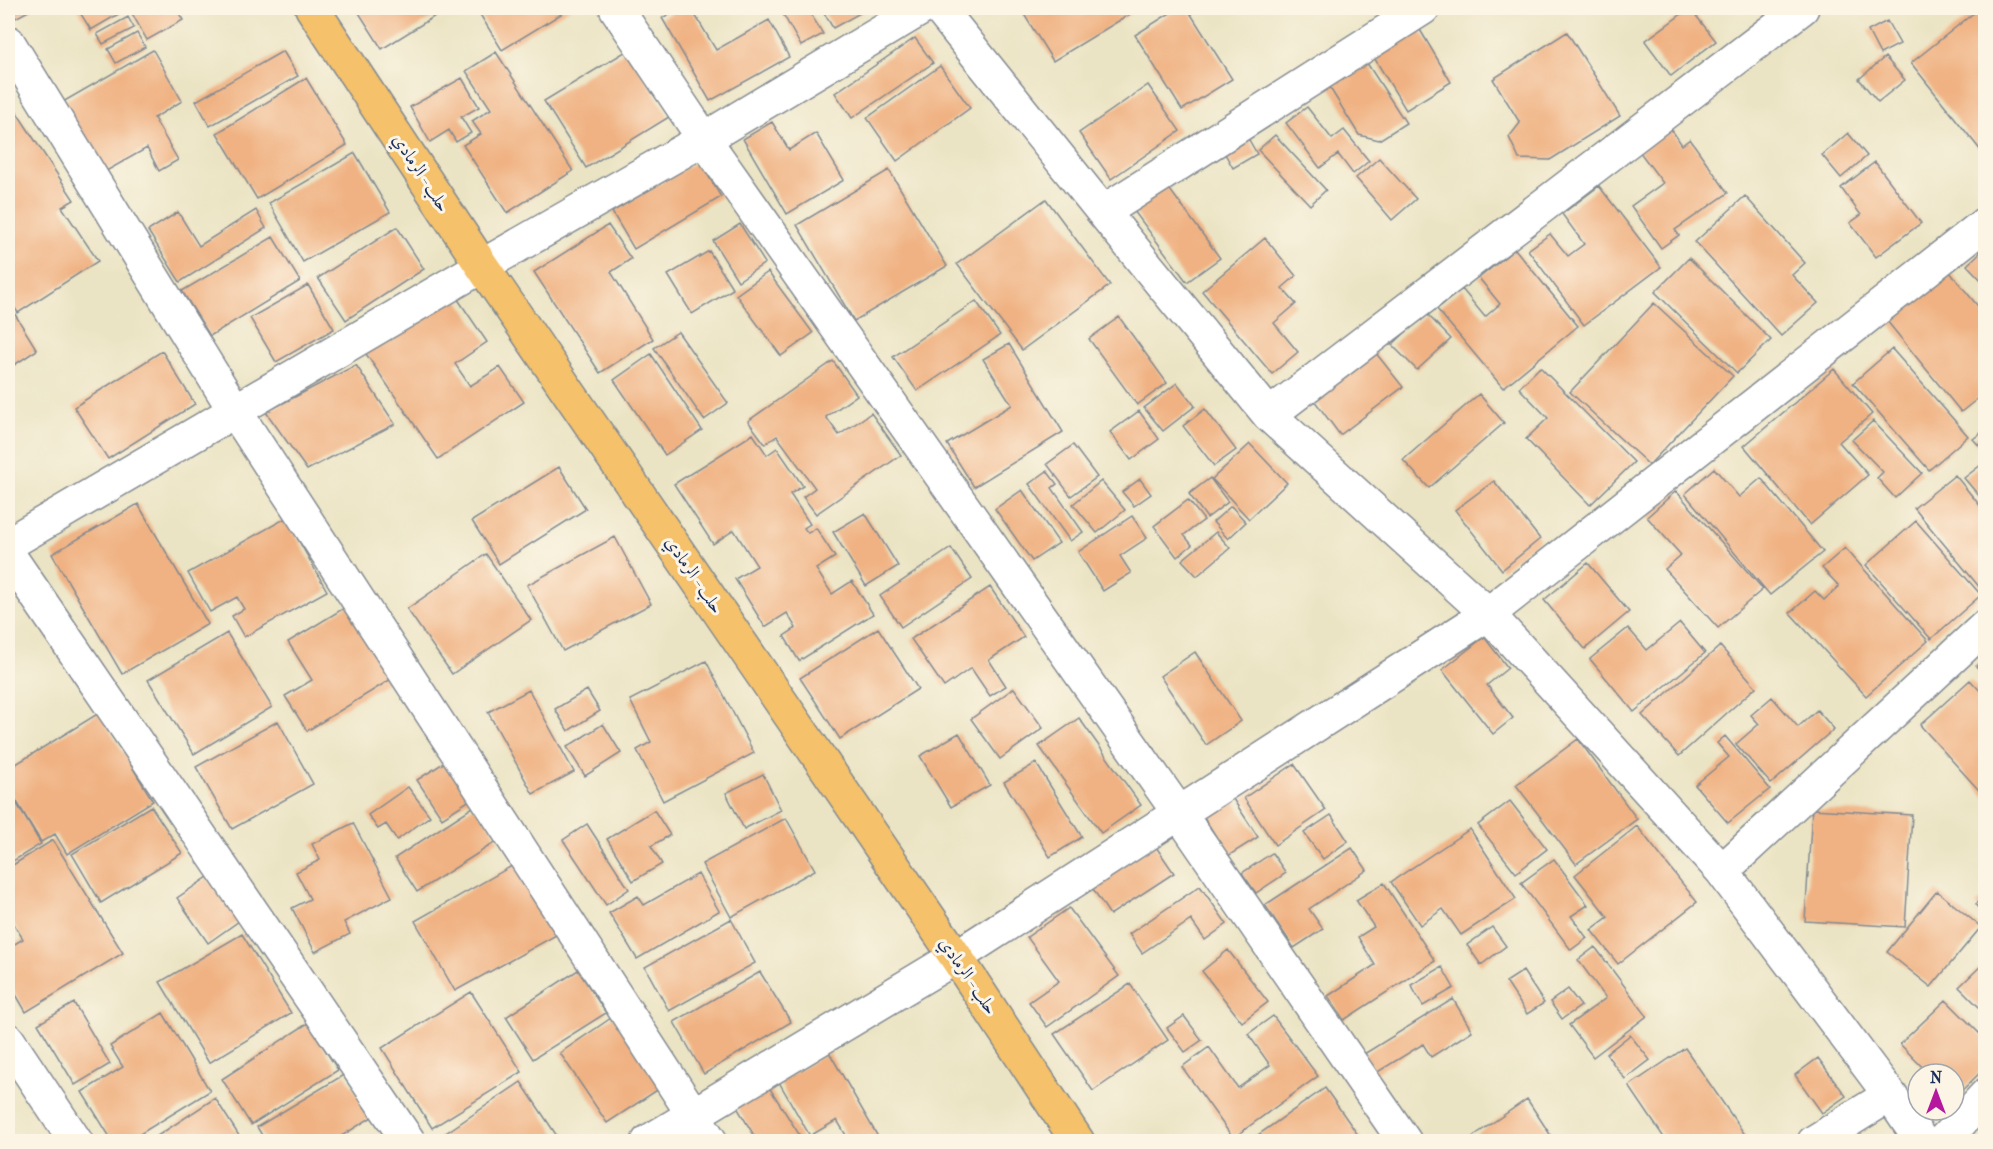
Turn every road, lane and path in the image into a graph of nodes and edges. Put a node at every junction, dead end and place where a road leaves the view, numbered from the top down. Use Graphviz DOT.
graph roads {
  1 [pos="312,8"];
  2 [pos="616,8"];
  3 [pos="922,8"];
  4 [pos="939,8"];
  5 [pos="1423,8"];
  6 [pos="1802,8"];
  7 [pos="8,42"];
  8 [pos="704,139"];
  9 [pos="1103,212"];
  10 [pos="1986,224"];
  11 [pos="482,266"];
  12 [pos="235,411"];
  13 [pos="1269,415"];
  14 [pos="8,544"];
  15 [pos="8,554"];
  16 [pos="1488,614"];
  17 [pos="1986,626"];
  18 [pos="1179,813"];
  19 [pos="1722,871"];
  20 [pos="956,957"];
  21 [pos="8,1040"];
  22 [pos="1890,1095"];
  23 [pos="1986,1095"];
  24 [pos="692,1114"];
  25 [pos="76,1142"];
  26 [pos="409,1142"];
  27 [pos="648,1142"];
  28 [pos="711,1142"];
  29 [pos="1078,1142"];
  30 [pos="1405,1142"];
  31 [pos="1814,1142"];
  32 [pos="1922,1142"];
  33 [pos="1942,1142"];
  1 -- 11 [label="highway, حلب - الرمادي"];
  2 -- 8 [label="street"];
  3 -- 8 [label="street"];
  4 -- 9 [label="street"];
  5 -- 9 [label="street"];
  6 -- 13 [label="street"];
  7 -- 12 [label="street"];
  8 -- 11 [label="street"];
  8 -- 18 [label="street"];
  9 -- 13 [label="street"];
  10 -- 16 [label="street"];
  11 -- 12 [label="street"];
  11 -- 20 [label="highway, حلب - الرمادي"];
  12 -- 14 [label="street"];
  12 -- 24 [label="street"];
  13 -- 16 [label="street"];
  15 -- 26 [label="street"];
  16 -- 18 [label="street"];
  16 -- 19 [label="street"];
  17 -- 19 [label="street"];
  18 -- 20 [label="street"];
  18 -- 30 [label="street"];
  19 -- 22 [label="street"];
  20 -- 24 [label="street"];
  20 -- 29 [label="highway, حلب - الرمادي"];
  21 -- 25 [label="street"];
  22 -- 31 [label="street"];
  22 -- 32 [label="street"];
  23 -- 33 [label="street"];
  24 -- 27 [label="street"];
  24 -- 28 [label="street"];
}
